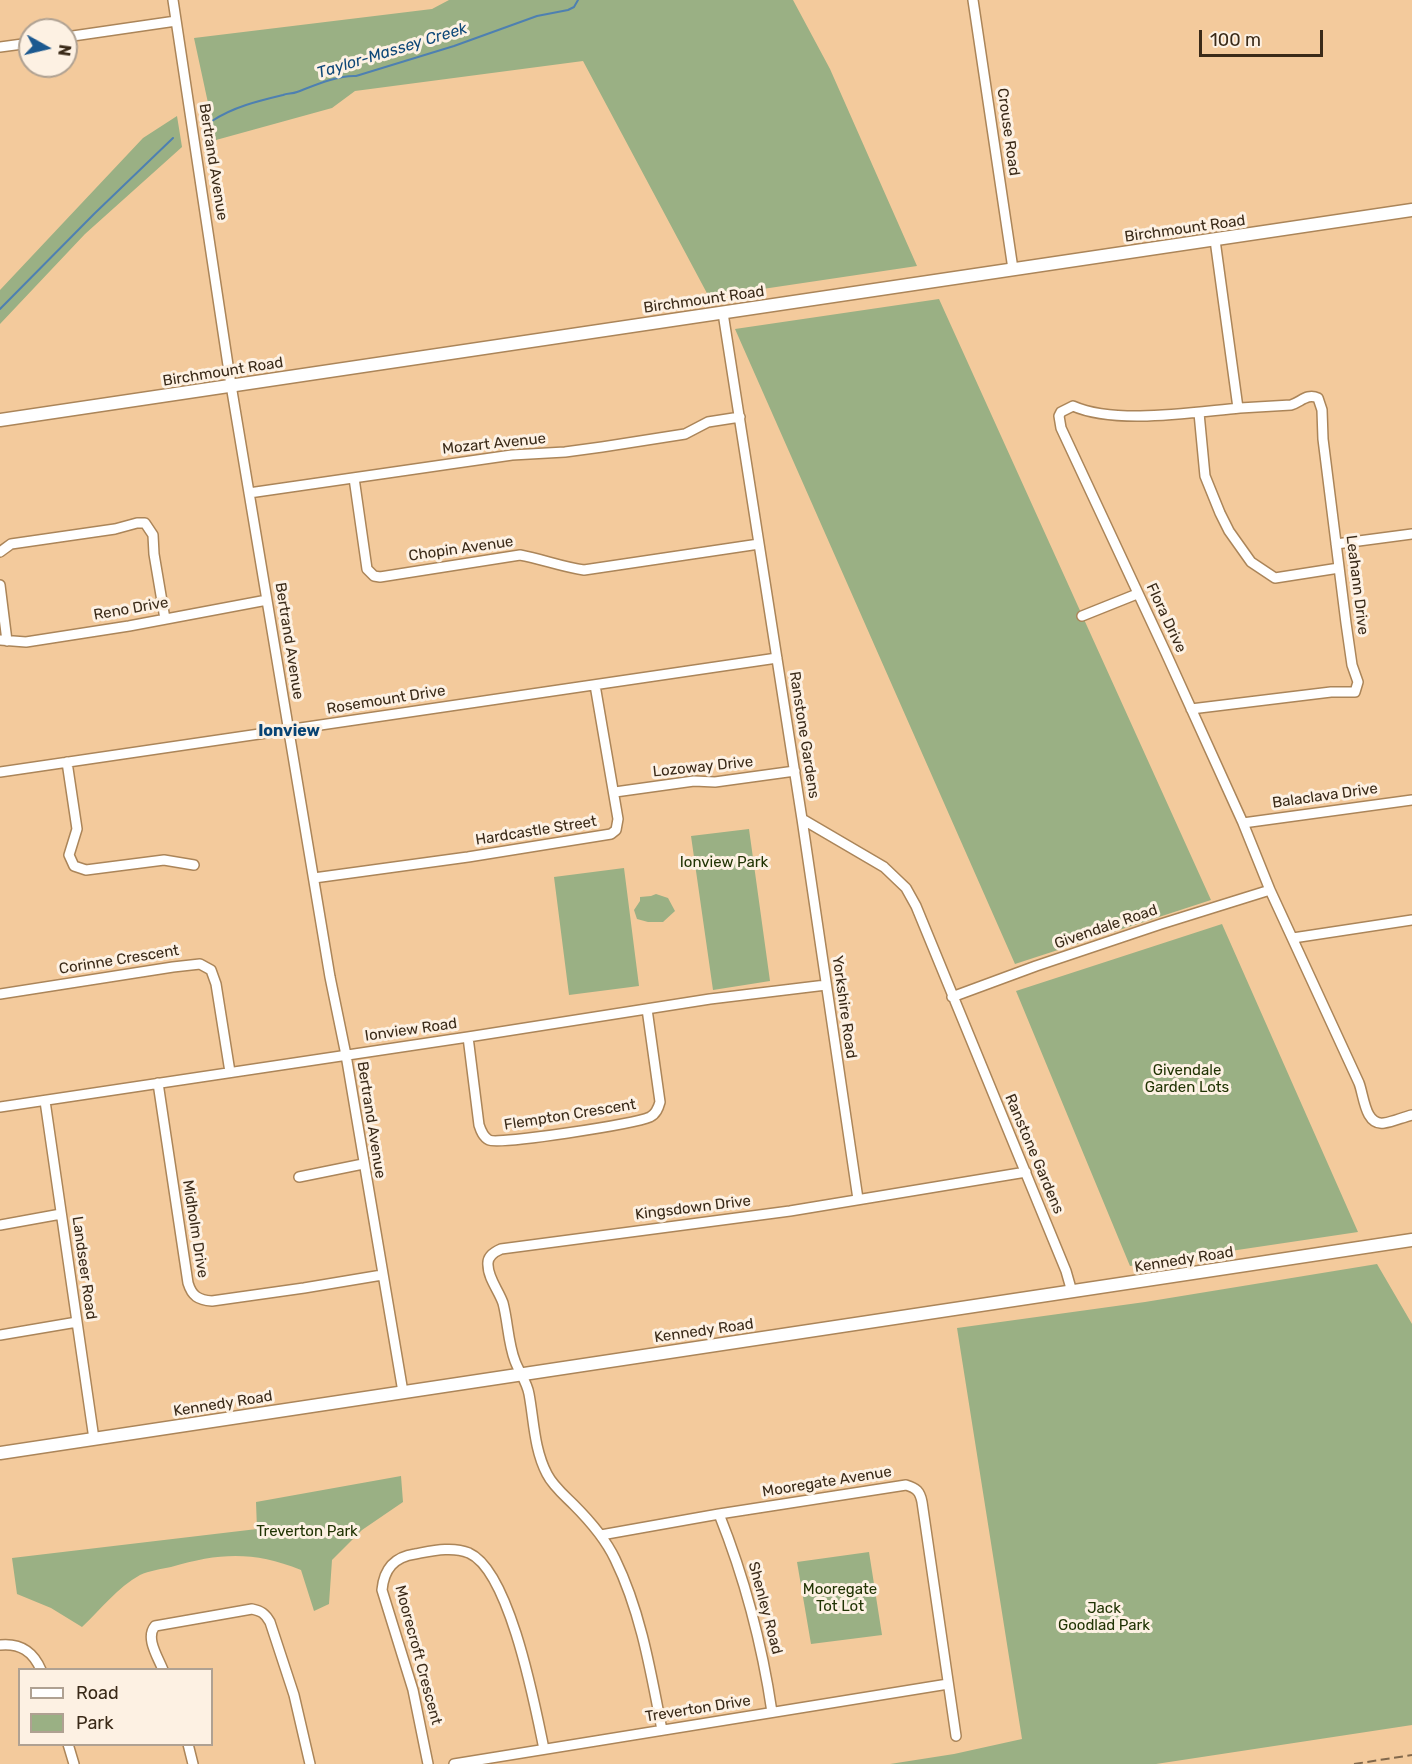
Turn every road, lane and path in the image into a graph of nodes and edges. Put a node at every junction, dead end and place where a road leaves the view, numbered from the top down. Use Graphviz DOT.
graph roads {
  1 [pos="173,0"];
  2 [pos="973,0"];
  3 [pos="176,21"];
  4 [pos="78,35"];
  5 [pos="18,45"];
  6 [pos="0,47"];
  7 [pos="1412,210"];
  8 [pos="1215,240"];
  9 [pos="1013,269"];
  10 [pos="723,312"];
  11 [pos="231,386"];
  12 [pos="1239,408"];
  13 [pos="1199,413"];
  14 [pos="740,417"];
  15 [pos="0,420"];
  16 [pos="354,478"];
  17 [pos="249,493"];
  18 [pos="1412,534"];
  19 [pos="759,544"];
  20 [pos="1336,544"];
  21 [pos="0,552"];
  22 [pos="1339,568"];
  23 [pos="0,585"];
  24 [pos="1137,594"];
  25 [pos="267,600"];
  26 [pos="1082,616"];
  27 [pos="165,619"];
  28 [pos="4,640"];
  29 [pos="777,658"];
  30 [pos="595,685"];
  31 [pos="1191,709"];
  32 [pos="289,730"];
  33 [pos="67,762"];
  34 [pos="795,771"];
  35 [pos="0,772"];
  36 [pos="615,792"];
  37 [pos="1412,800"];
  38 [pos="802,819"];
  39 [pos="1243,823"];
  40 [pos="194,865"];
  41 [pos="314,878"];
  42 [pos="1270,890"];
  43 [pos="1412,920"];
  44 [pos="1293,938"];
  45 [pos="826,985"];
  46 [pos="0,994"];
  47 [pos="952,997"];
  48 [pos="647,1009"];
  49 [pos="468,1037"];
  50 [pos="346,1054"];
  51 [pos="230,1072"];
  52 [pos="158,1083"];
  53 [pos="45,1101"];
  54 [pos="0,1107"];
  55 [pos="1412,1115"];
  56 [pos="363,1164"];
  57 [pos="1026,1172"];
  58 [pos="299,1178"];
  59 [pos="858,1199"];
  60 [pos="61,1214"];
  61 [pos="0,1225"];
  62 [pos="1412,1240"];
  63 [pos="382,1275"];
  64 [pos="1072,1292"];
  65 [pos="76,1322"];
  66 [pos="0,1335"];
  67 [pos="522,1375"];
  68 [pos="403,1392"];
  69 [pos="94,1439"];
  70 [pos="0,1453"];
  71 [pos="719,1514"];
  72 [pos="601,1535"];
  73 [pos="0,1645"];
  74 [pos="40,1668"];
  75 [pos="162,1668"];
  76 [pos="948,1684"];
  77 [pos="772,1712"];
  78 [pos="662,1730"];
  79 [pos="956,1736"];
  80 [pos="69,1746"];
  81 [pos="188,1746"];
  82 [pos="544,1749"];
  83 [pos="74,1764"];
  84 [pos="193,1764"];
  85 [pos="310,1764"];
  86 [pos="428,1764"];
  87 [pos="454,1764"];
  1 -- 3 [label="street, Bertrand Avenue"];
  2 -- 9 [label="street, Crouse Road"];
  3 -- 4 [label="street"];
  3 -- 11 [label="street, Bertrand Avenue"];
  5 -- 6 [label="street"];
  7 -- 8 [label="main road, Birchmount Road"];
  8 -- 9 [label="main road, Birchmount Road"];
  8 -- 12 [label="street"];
  9 -- 10 [label="main road, Birchmount Road"];
  10 -- 11 [label="main road, Birchmount Road"];
  10 -- 14 [label="street, Ranstone Gardens"];
  11 -- 15 [label="main road, Birchmount Road"];
  11 -- 17 [label="street, Bertrand Avenue"];
  12 -- 13 [label="street, Flora Drive"];
  12 -- 20 [label="street, Leahann Drive"];
  13 -- 22 [label="street"];
  13 -- 24 [label="street, Flora Drive"];
  14 -- 16 [label="street, Mozart Avenue"];
  14 -- 19 [label="street, Ranstone Gardens"];
  16 -- 17 [label="street, Mozart Avenue"];
  16 -- 19 [label="street, Chopin Avenue"];
  17 -- 25 [label="street, Bertrand Avenue"];
  18 -- 20 [label="street"];
  19 -- 29 [label="street, Ranstone Gardens"];
  20 -- 22 [label="street, Leahann Drive"];
  21 -- 27 [label="street"];
  22 -- 31 [label="street, Leahann Drive"];
  23 -- 28 [label="street"];
  24 -- 26 [label="street"];
  24 -- 31 [label="street, Flora Drive"];
  25 -- 27 [label="street, Reno Drive"];
  25 -- 32 [label="street, Bertrand Avenue"];
  27 -- 28 [label="street, Reno Drive"];
  29 -- 30 [label="street, Rosemount Drive"];
  29 -- 34 [label="street, Ranstone Gardens"];
  30 -- 32 [label="street, Rosemount Drive"];
  30 -- 36 [label="street, Hardcastle Street"];
  31 -- 39 [label="street, Flora Drive"];
  32 -- 33 [label="street, Rosemount Drive"];
  32 -- 41 [label="street, Bertrand Avenue"];
  33 -- 35 [label="street, Rosemount Drive"];
  33 -- 40 [label="street"];
  34 -- 36 [label="street, Lozoway Drive"];
  34 -- 38 [label="street, Ranstone Gardens"];
  36 -- 41 [label="street, Hardcastle Street"];
  37 -- 39 [label="street, Balaclava Drive"];
  38 -- 45 [label="street, Yorkshire Road"];
  38 -- 47 [label="street, Ranstone Gardens"];
  39 -- 42 [label="street, Flora Drive"];
  41 -- 50 [label="street, Bertrand Avenue"];
  42 -- 44 [label="street, Flora Drive"];
  42 -- 47 [label="street, Givendale Road"];
  43 -- 44 [label="street"];
  44 -- 55 [label="street, Flora Drive"];
  45 -- 48 [label="street, Ionview Road"];
  45 -- 59 [label="street, Yorkshire Road"];
  46 -- 51 [label="street, Corinne Crescent"];
  47 -- 57 [label="street, Ranstone Gardens"];
  48 -- 49 [label="street, Ionview Road"];
  48 -- 49 [label="street, Flempton Crescent"];
  49 -- 50 [label="street, Ionview Road"];
  50 -- 51 [label="street, Ionview Road"];
  50 -- 56 [label="street, Bertrand Avenue"];
  51 -- 52 [label="street, Ionview Road"];
  52 -- 53 [label="street, Ionview Road"];
  52 -- 63 [label="street, Midholm Drive"];
  53 -- 54 [label="street, Ionview Road"];
  53 -- 60 [label="street, Landseer Road"];
  56 -- 58 [label="street"];
  56 -- 63 [label="street, Bertrand Avenue"];
  57 -- 59 [label="street, Kingsdown Drive"];
  57 -- 64 [label="street, Ranstone Gardens"];
  59 -- 67 [label="street, Kingsdown Drive"];
  60 -- 61 [label="street"];
  60 -- 65 [label="street, Landseer Road"];
  62 -- 64 [label="main road, Kennedy Road"];
  63 -- 68 [label="street, Bertrand Avenue"];
  64 -- 67 [label="main road, Kennedy Road"];
  65 -- 66 [label="street"];
  65 -- 69 [label="street, Landseer Road"];
  67 -- 68 [label="main road, Kennedy Road"];
  67 -- 72 [label="street"];
  68 -- 69 [label="main road, Kennedy Road"];
  69 -- 70 [label="main road, Kennedy Road"];
  71 -- 72 [label="street, Mooregate Avenue"];
  71 -- 76 [label="street, Mooregate Avenue"];
  71 -- 77 [label="street, Shenley Road"];
  72 -- 78 [label="street"];
  73 -- 74 [label="street"];
  75 -- 85 [label="street"];
  76 -- 77 [label="street, Treverton Drive"];
  76 -- 79 [label="street, Mooregate Avenue"];
  77 -- 78 [label="street, Treverton Drive"];
  78 -- 82 [label="street, Treverton Drive"];
  80 -- 83 [label="street"];
  81 -- 84 [label="street"];
  82 -- 86 [label="street, Moorecroft Crescent"];
  82 -- 87 [label="street, Treverton Drive"];
}
